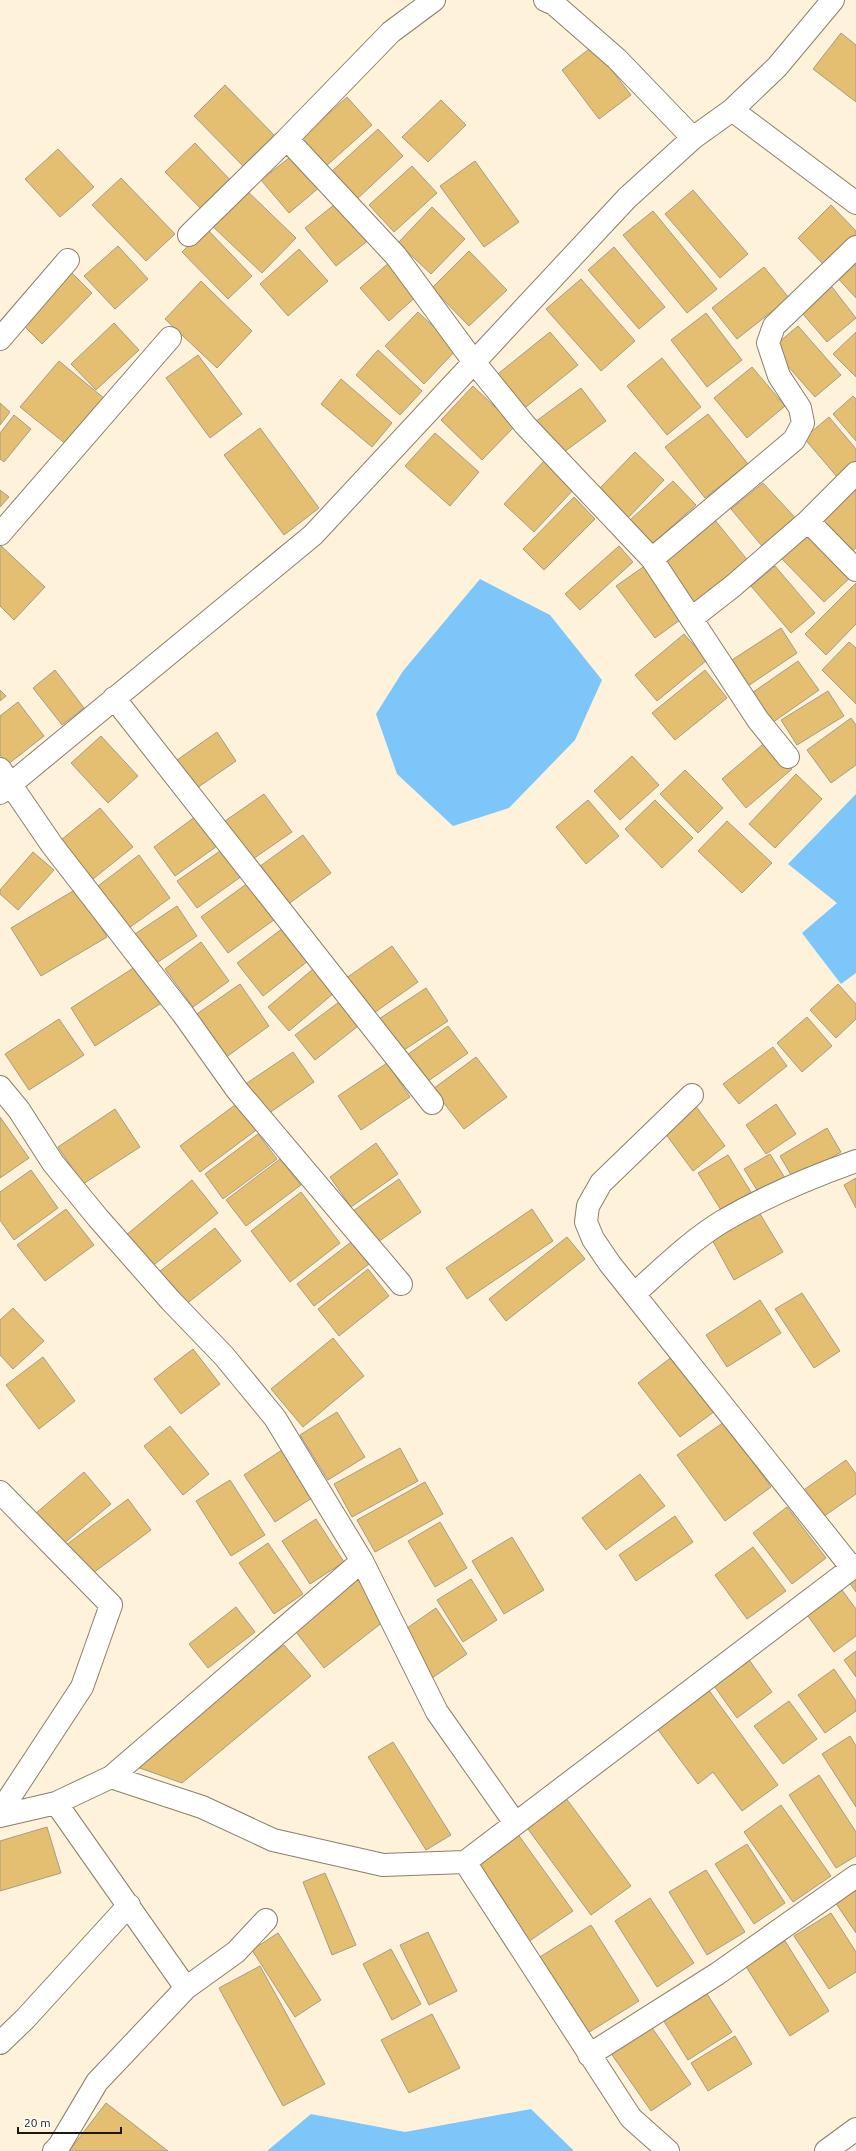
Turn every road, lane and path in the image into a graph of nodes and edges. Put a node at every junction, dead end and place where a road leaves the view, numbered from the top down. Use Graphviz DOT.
graph roads {
  1 [pos="434,0"];
  2 [pos="546,0"];
  3 [pos="833,0"];
  4 [pos="732,110"];
  5 [pos="693,138"];
  6 [pos="287,139"];
  7 [pos="856,203"];
  8 [pos="189,236"];
  9 [pos="856,247"];
  10 [pos="68,260"];
  11 [pos="170,338"];
  12 [pos="0,339"];
  13 [pos="474,362"];
  14 [pos="856,473"];
  15 [pos="808,520"];
  16 [pos="0,534"];
  17 [pos="652,560"];
  18 [pos="856,570"];
  19 [pos="692,618"];
  20 [pos="114,698"];
  21 [pos="788,757"];
  22 [pos="3,782"];
  23 [pos="0,1087"];
  24 [pos="692,1095"];
  25 [pos="432,1103"];
  26 [pos="856,1161"];
  27 [pos="401,1284"];
  28 [pos="634,1294"];
  29 [pos="0,1492"];
  30 [pos="362,1561"];
  31 [pos="854,1567"];
  32 [pos="111,1777"];
  33 [pos="56,1804"];
  34 [pos="0,1812"];
  35 [pos="0,1816"];
  36 [pos="515,1823"];
  37 [pos="465,1862"];
  38 [pos="856,1876"];
  39 [pos="129,1904"];
  40 [pos="266,1920"];
  41 [pos="186,1988"];
  42 [pos="0,2043"];
  43 [pos="590,2056"];
  44 [pos="856,2129"];
  45 [pos="54,2151"];
  46 [pos="668,2151"];
  47 [pos="826,2151"];
  1 -- 6 [label="street"];
  2 -- 5 [label="street"];
  3 -- 4 [label="street"];
  4 -- 5 [label="street"];
  4 -- 7 [label="street"];
  5 -- 13 [label="street"];
  6 -- 8 [label="street"];
  6 -- 13 [label="street"];
  9 -- 17 [label="street"];
  10 -- 12 [label="street"];
  11 -- 16 [label="street"];
  13 -- 17 [label="street"];
  13 -- 20 [label="street"];
  14 -- 15 [label="street"];
  15 -- 18 [label="street"];
  15 -- 19 [label="street"];
  17 -- 19 [label="street"];
  19 -- 21 [label="street"];
  20 -- 22 [label="street"];
  20 -- 25 [label="street"];
  22 -- 27 [label="street"];
  23 -- 30 [label="street"];
  24 -- 28 [label="street"];
  26 -- 28 [label="street"];
  28 -- 31 [label="street"];
  29 -- 34 [label="street"];
  30 -- 32 [label="street"];
  30 -- 36 [label="street"];
  31 -- 36 [label="street"];
  32 -- 33 [label="street"];
  32 -- 37 [label="street"];
  33 -- 35 [label="street"];
  33 -- 39 [label="street"];
  36 -- 37 [label="street"];
  37 -- 43 [label="street"];
  38 -- 43 [label="street"];
  39 -- 41 [label="street"];
  39 -- 42 [label="street"];
  40 -- 41 [label="street"];
  41 -- 45 [label="street"];
  43 -- 46 [label="street"];
  44 -- 47 [label="street"];
}
